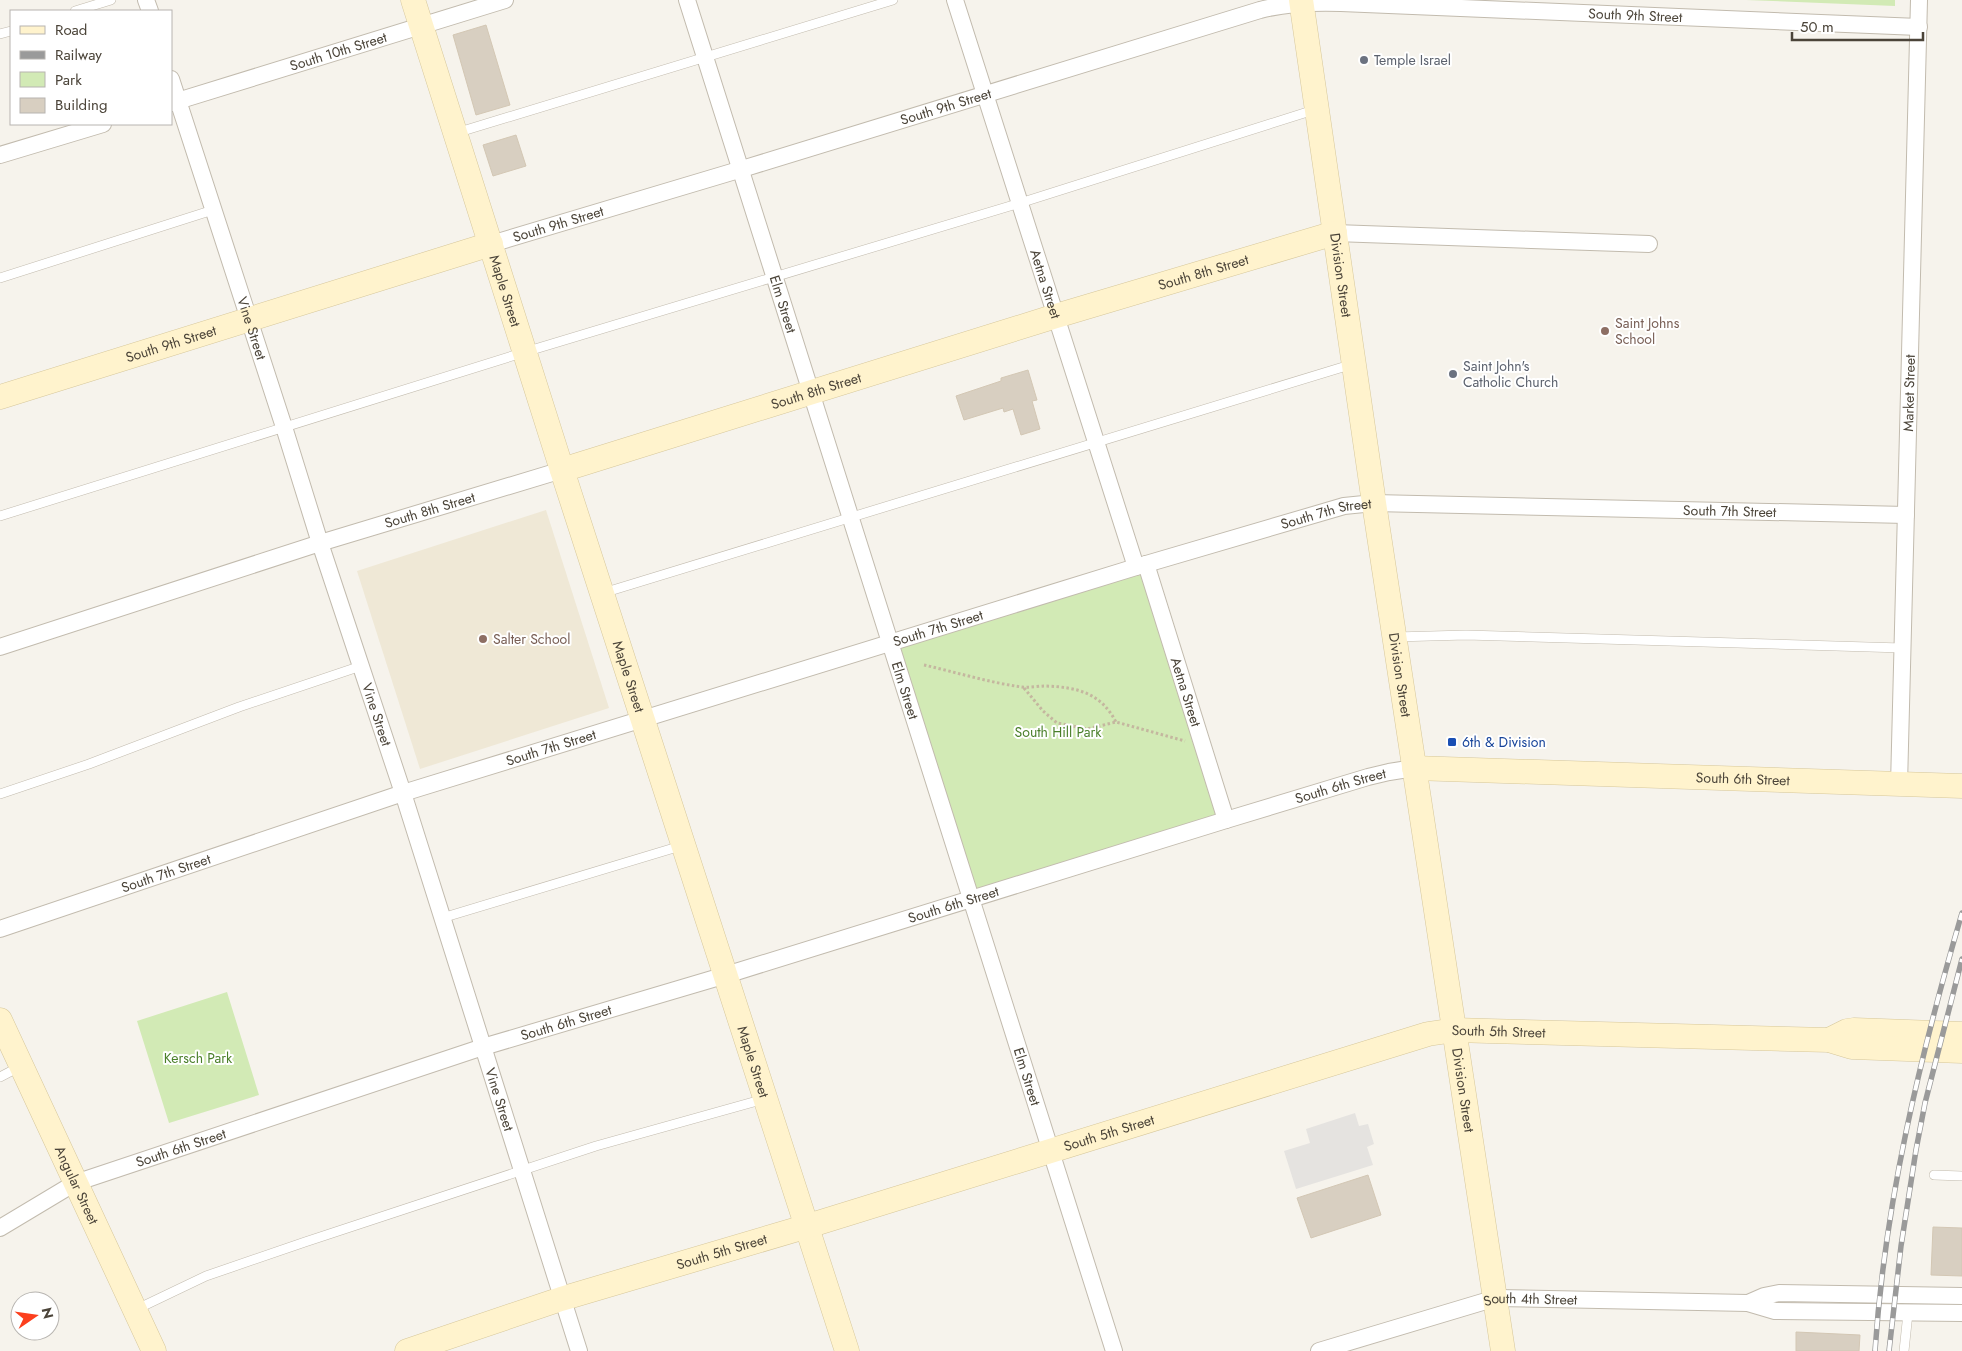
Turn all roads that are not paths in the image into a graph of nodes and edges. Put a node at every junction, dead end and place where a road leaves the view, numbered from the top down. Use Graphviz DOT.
graph roads {
  1 [pos="112,0"];
  2 [pos="414,0"];
  3 [pos="505,0"];
  4 [pos="687,0"];
  5 [pos="893,0"];
  6 [pos="956,0"];
  7 [pos="1919,0"];
  8 [pos="1302,1"];
  9 [pos="78,10"];
  10 [pos="421,26"];
  11 [pos="1919,27"];
  12 [pos="706,57"];
  13 [pos="172,85"];
  14 [pos="985,95"];
  15 [pos="175,102"];
  16 [pos="1317,109"];
  17 [pos="100,125"];
  18 [pos="455,133"];
  19 [pos="0,155"];
  20 [pos="742,169"];
  21 [pos="1020,203"];
  22 [pos="213,210"];
  23 [pos="1334,233"];
  24 [pos="490,244"];
  25 [pos="1649,244"];
  26 [pos="775,276"];
  27 [pos="0,278"];
  28 [pos="1056,316"];
  29 [pos="249,320"];
  30 [pos="525,352"];
  31 [pos="1354,364"];
  32 [pos="812,393"];
  33 [pos="0,397"];
  34 [pos="284,427"];
  35 [pos="1096,443"];
  36 [pos="562,470"];
  37 [pos="1374,503"];
  38 [pos="1906,515"];
  39 [pos="0,516"];
  40 [pos="851,516"];
  41 [pos="320,543"];
  42 [pos="1141,566"];
  43 [pos="602,593"];
  44 [pos="1394,637"];
  45 [pos="891,643"];
  46 [pos="0,647"];
  47 [pos="1902,648"];
  48 [pos="361,666"];
  49 [pos="643,720"];
  50 [pos="1414,768"];
  51 [pos="1899,785"];
  52 [pos="1952,786"];
  53 [pos="403,793"];
  54 [pos="0,794"];
  55 [pos="1226,820"];
  56 [pos="684,845"];
  57 [pos="970,900"];
  58 [pos="442,918"];
  59 [pos="0,929"];
  60 [pos="726,975"];
  61 [pos="0,1020"];
  62 [pos="1455,1030"];
  63 [pos="1953,1033"];
  64 [pos="1829,1040"];
  65 [pos="482,1047"];
  66 [pos="1962,1051"];
  67 [pos="21,1066"];
  68 [pos="0,1077"];
  69 [pos="766,1098"];
  70 [pos="1051,1151"];
  71 [pos="521,1170"];
  72 [pos="1934,1175"];
  73 [pos="1962,1176"];
  74 [pos="75,1183"];
  75 [pos="808,1226"];
  76 [pos="0,1228"];
  77 [pos="1962,1296"];
  78 [pos="1496,1298"];
  79 [pos="561,1299"];
  80 [pos="1748,1303"];
  81 [pos="134,1310"];
  82 [pos="1908,1313"];
  83 [pos="1962,1313"];
  84 [pos="154,1351"];
  85 [pos="407,1351"];
  86 [pos="579,1351"];
  87 [pos="847,1351"];
  88 [pos="1114,1351"];
  89 [pos="1319,1351"];
  90 [pos="1503,1351"];
  91 [pos="1904,1351"];
  1 -- 9 [label="lane"];
  2 -- 10 [label="street, Maple Street"];
  3 -- 10 [label="street, South 10th Street"];
  4 -- 12 [label="street, Elm Street"];
  5 -- 12 [label="lane"];
  6 -- 14 [label="street, Aetna Street"];
  7 -- 11 [label="street, Market Street"];
  8 -- 11 [label="street, South 9th Street"];
  8 -- 14 [label="street, South 9th Street"];
  8 -- 16 [label="street, Division Street"];
  10 -- 15 [label="street, South 10th Street"];
  10 -- 18 [label="street, Maple Street"];
  11 -- 38 [label="street, Market Street"];
  12 -- 18 [label="lane"];
  12 -- 20 [label="street, Elm Street"];
  13 -- 15 [label="street, Vine Street"];
  14 -- 20 [label="street, South 9th Street"];
  14 -- 21 [label="street, Aetna Street"];
  15 -- 22 [label="street, Vine Street"];
  16 -- 21 [label="lane"];
  16 -- 23 [label="street, Division Street"];
  17 -- 19 [label="street"];
  18 -- 24 [label="street, Maple Street"];
  20 -- 24 [label="street, South 9th Street"];
  20 -- 26 [label="street, Elm Street"];
  21 -- 26 [label="lane"];
  21 -- 28 [label="street, Aetna Street"];
  22 -- 27 [label="lane"];
  22 -- 29 [label="street, Vine Street"];
  23 -- 25 [label="street, South 8th Street"];
  23 -- 28 [label="street, South 8th Street"];
  23 -- 31 [label="street, Division Street"];
  24 -- 29 [label="street, South 9th Street"];
  24 -- 30 [label="street, Maple Street"];
  26 -- 30 [label="lane"];
  26 -- 32 [label="street, Elm Street"];
  28 -- 32 [label="street, South 8th Street"];
  28 -- 35 [label="street, Aetna Street"];
  29 -- 33 [label="street, South 9th Street"];
  29 -- 34 [label="street, Vine Street"];
  30 -- 34 [label="lane"];
  30 -- 36 [label="street, Maple Street"];
  31 -- 35 [label="lane"];
  31 -- 37 [label="street, Division Street"];
  32 -- 36 [label="street, South 8th Street"];
  32 -- 40 [label="street, Elm Street"];
  34 -- 39 [label="lane"];
  34 -- 41 [label="street, Vine Street"];
  35 -- 40 [label="lane"];
  35 -- 42 [label="street, Aetna Street"];
  36 -- 41 [label="street, South 8th Street"];
  36 -- 43 [label="street, Maple Street"];
  37 -- 38 [label="street, South 7th Street"];
  37 -- 42 [label="street, South 7th Street"];
  37 -- 44 [label="street, Division Street"];
  38 -- 47 [label="street, Market Street"];
  40 -- 43 [label="lane"];
  40 -- 45 [label="street, Elm Street"];
  41 -- 46 [label="street, South 8th Street"];
  41 -- 48 [label="street, Vine Street"];
  42 -- 45 [label="street, South 7th Street"];
  42 -- 55 [label="street, Aetna Street"];
  43 -- 49 [label="street, Maple Street"];
  44 -- 47 [label="lane"];
  44 -- 50 [label="street, Division Street"];
  45 -- 49 [label="street, South 7th Street"];
  45 -- 57 [label="street, Elm Street"];
  47 -- 51 [label="street, Market Street"];
  48 -- 53 [label="street, Vine Street"];
  48 -- 54 [label="lane"];
  49 -- 53 [label="street, South 7th Street"];
  49 -- 56 [label="street, Maple Street"];
  50 -- 51 [label="street, South 6th Street"];
  50 -- 55 [label="street, South 6th Street"];
  50 -- 62 [label="street, Division Street"];
  51 -- 52 [label="street, South 6th Street"];
  53 -- 58 [label="street, Vine Street"];
  53 -- 59 [label="street, South 7th Street"];
  55 -- 57 [label="street, South 6th Street"];
  56 -- 58 [label="lane"];
  56 -- 60 [label="street, Maple Street"];
  57 -- 60 [label="street, South 6th Street"];
  57 -- 70 [label="street, Elm Street"];
  58 -- 65 [label="street, Vine Street"];
  60 -- 65 [label="street, South 6th Street"];
  60 -- 69 [label="street, Maple Street"];
  61 -- 67 [label="street, Angular Street"];
  62 -- 64 [label="street, South 5th Street"];
  62 -- 70 [label="street, South 5th Street"];
  62 -- 78 [label="street, Division Street"];
  63 -- 64 [label="street, South 5th Street"];
  64 -- 66 [label="street, South 5th Street"];
  65 -- 71 [label="street, Vine Street"];
  65 -- 74 [label="street, South 6th Street"];
  67 -- 68 [label="lane"];
  67 -- 74 [label="street, Angular Street"];
  69 -- 71 [label="lane"];
  69 -- 75 [label="street, Maple Street"];
  70 -- 75 [label="street, South 5th Street"];
  70 -- 88 [label="street, Elm Street"];
  71 -- 79 [label="street, Vine Street"];
  71 -- 81 [label="lane"];
  72 -- 73 [label="lane"];
  74 -- 76 [label="street, South 6th Street"];
  74 -- 81 [label="street, Angular Street"];
  75 -- 79 [label="street, South 5th Street"];
  75 -- 87 [label="street, Maple Street"];
  77 -- 80 [label="street, South 4th Street"];
  78 -- 80 [label="street, South 4th Street"];
  78 -- 89 [label="street, South 4th Street"];
  78 -- 90 [label="street, Division Street"];
  79 -- 85 [label="street, South 5th Street"];
  79 -- 86 [label="street, Vine Street"];
  80 -- 82 [label="street, South 4th Street"];
  81 -- 84 [label="street, Angular Street"];
  82 -- 83 [label="street, South 4th Street"];
  82 -- 91 [label="lane"];
}
